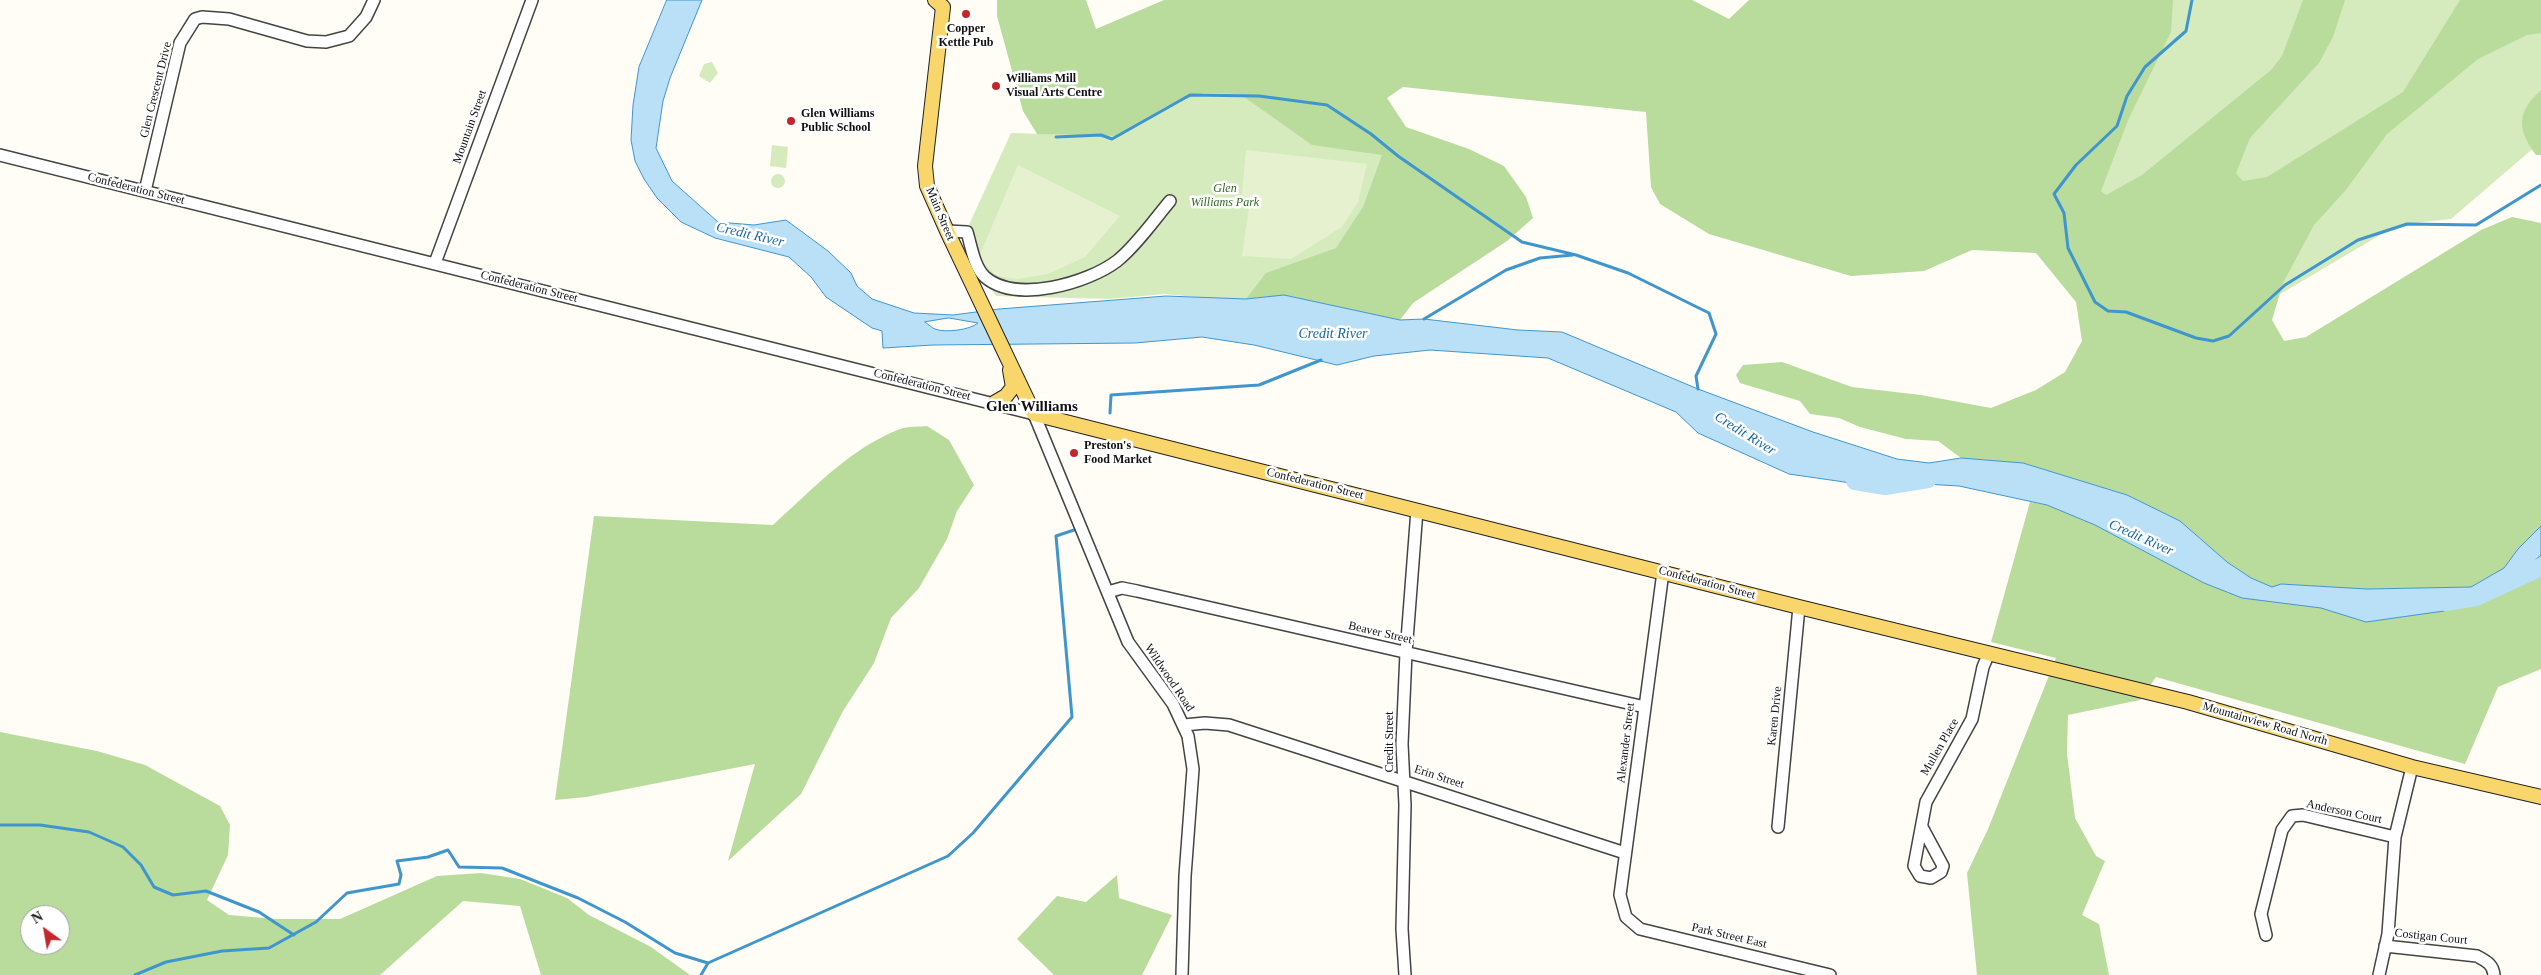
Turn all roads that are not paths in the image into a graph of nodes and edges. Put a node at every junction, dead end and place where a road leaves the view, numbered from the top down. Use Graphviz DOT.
graph roads {
  1 [pos="374,0"];
  2 [pos="532,0"];
  3 [pos="941,2"];
  4 [pos="0,156"];
  5 [pos="145,191"];
  6 [pos="1170,202"];
  7 [pos="946,231"];
  8 [pos="435,263"];
  9 [pos="1005,354"];
  10 [pos="994,403"];
  11 [pos="1034,414"];
  12 [pos="1417,510"];
  13 [pos="1663,572"];
  14 [pos="1108,592"];
  15 [pos="1799,607"];
  16 [pos="1406,653"];
  17 [pos="1989,653"];
  18 [pos="1645,707"];
  19 [pos="1184,725"];
  20 [pos="2412,766"];
  21 [pos="1403,780"];
  22 [pos="2541,796"];
  23 [pos="1778,827"];
  24 [pos="1922,827"];
  25 [pos="2395,837"];
  26 [pos="1626,853"];
  27 [pos="1626,917"];
  28 [pos="2266,935"];
  29 [pos="2385,946"];
  30 [pos="1182,975"];
  31 [pos="1405,975"];
  32 [pos="1830,975"];
  33 [pos="2379,975"];
  34 [pos="2494,975"];
  1 -- 5 [label="street, Glen Crescent Drive"];
  2 -- 8 [label="street, Mountain Street"];
  3 -- 7 [label="main road, Main Street"];
  4 -- 5 [label="street, Confederation Street"];
  5 -- 8 [label="street, Confederation Street"];
  6 -- 7 [label="street"];
  7 -- 9 [label="main road, Main Street"];
  8 -- 10 [label="street, Confederation Street"];
  9 -- 10 [label="main road"];
  9 -- 11 [label="main road, Main Street"];
  10 -- 11 [label="street, Confederation Street"];
  11 -- 12 [label="main road, Confederation Street"];
  11 -- 14 [label="street, Wildwood Road"];
  12 -- 13 [label="main road, Confederation Street"];
  12 -- 16 [label="street, Credit Street"];
  13 -- 15 [label="main road, Confederation Street"];
  13 -- 18 [label="street, Alexander Street"];
  14 -- 16 [label="street, Beaver Street"];
  14 -- 19 [label="street, Wildwood Road"];
  15 -- 17 [label="main road, Confederation Street"];
  15 -- 23 [label="street, Karen Drive"];
  16 -- 18 [label="street, Beaver Street"];
  16 -- 21 [label="street, Credit Street"];
  17 -- 20 [label="main road, Mountainview Road North"];
  17 -- 24 [label="street, Mullen Place"];
  18 -- 26 [label="street, Alexander Street"];
  19 -- 21 [label="street, Erin Street"];
  19 -- 30 [label="street, Wildwood Road"];
  20 -- 22 [label="main road, Mountainview Road North"];
  20 -- 25 [label="street"];
  21 -- 26 [label="street, Erin Street"];
  21 -- 31 [label="street, Credit Street"];
  25 -- 28 [label="street, Anderson Court"];
  25 -- 29 [label="street"];
  26 -- 27 [label="street, Alexander Street"];
  27 -- 32 [label="street, Park Street East"];
  29 -- 33 [label="street"];
  29 -- 34 [label="street, Costigan Court"];
}
